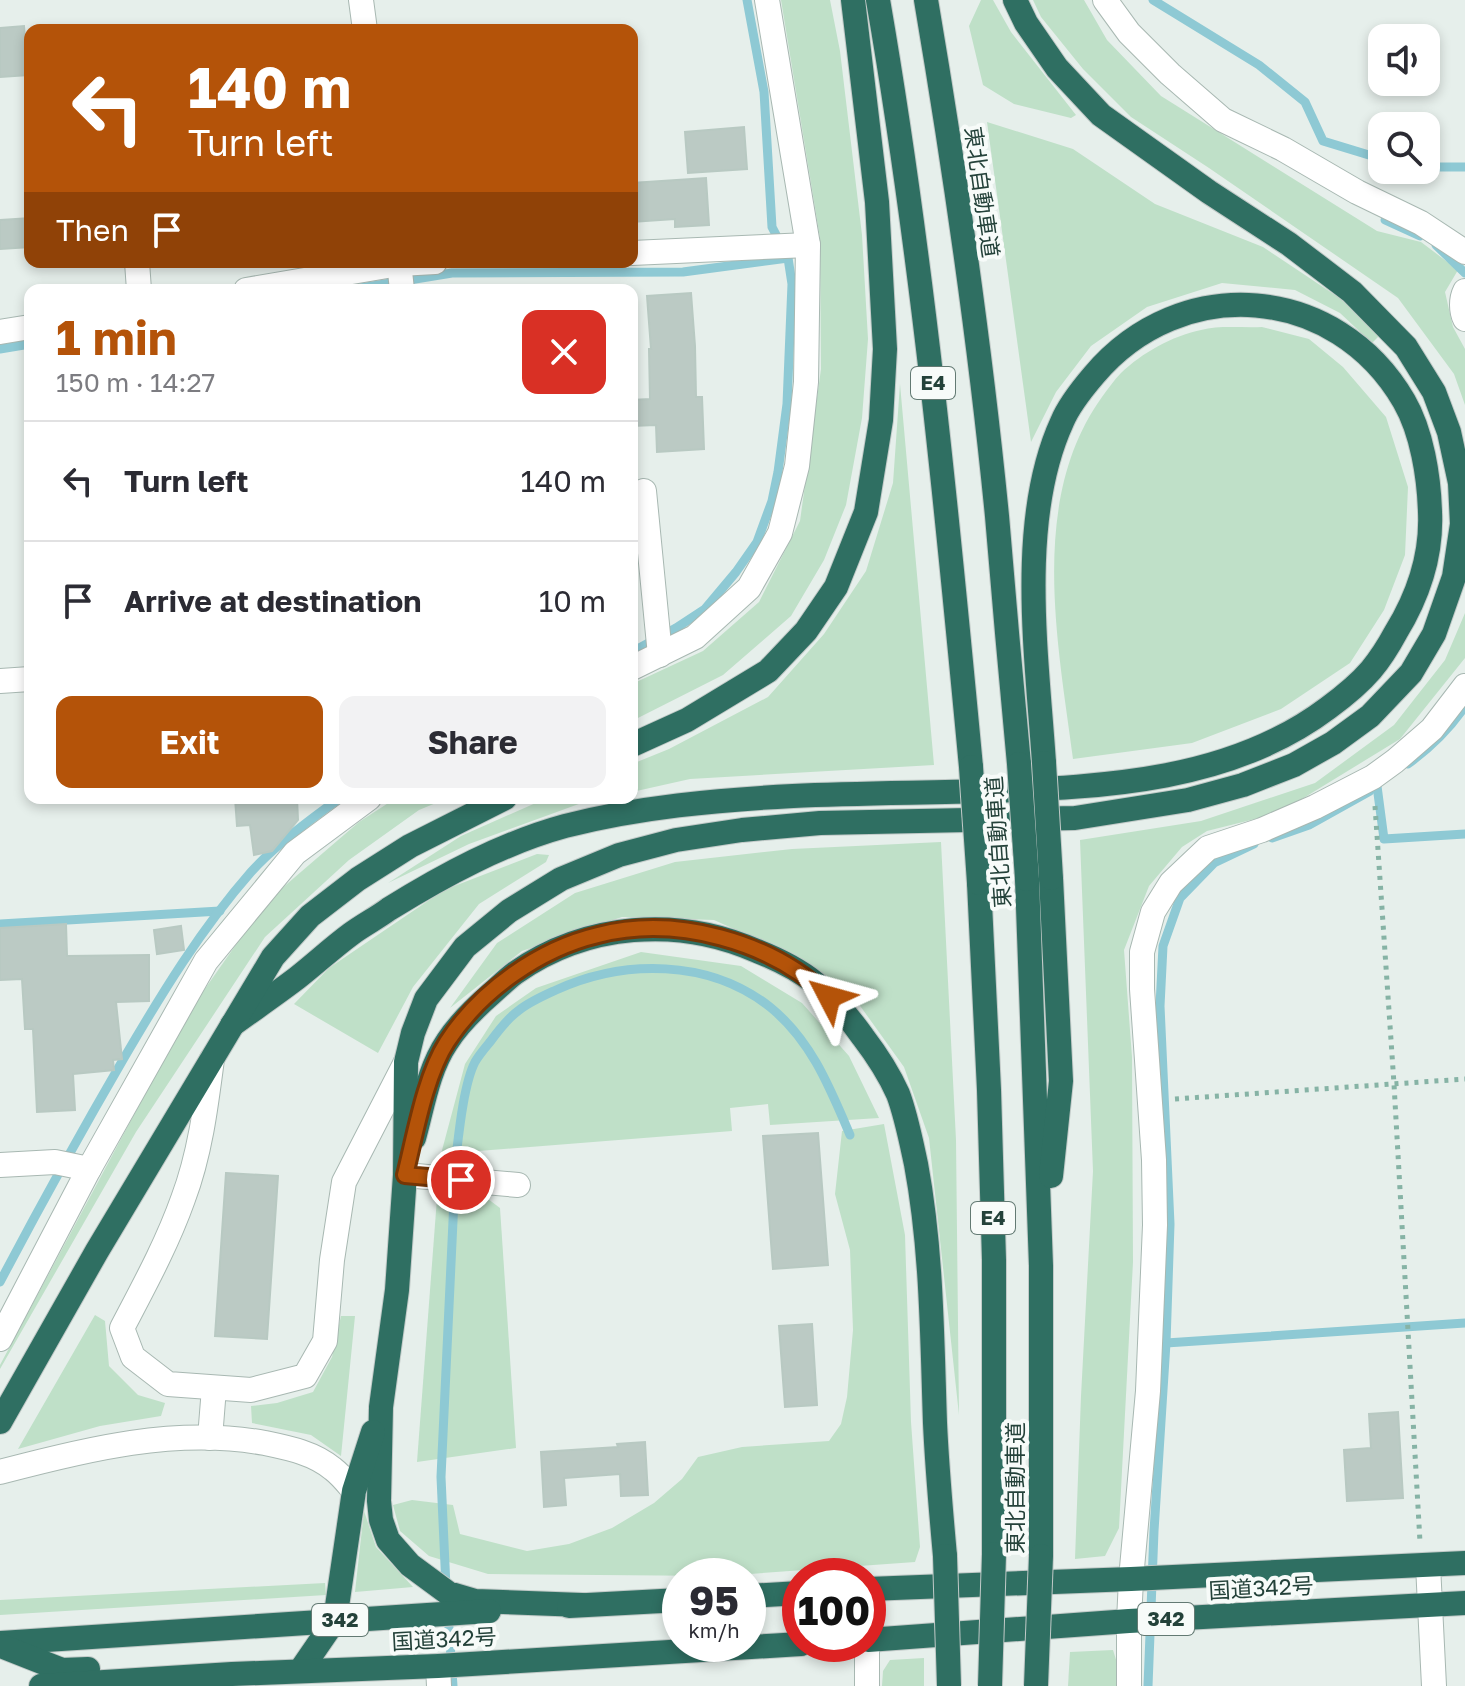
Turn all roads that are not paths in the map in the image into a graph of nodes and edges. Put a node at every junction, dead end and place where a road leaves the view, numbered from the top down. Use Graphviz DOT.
graph roads {
  1 [pos="361,0"];
  2 [pos="767,0"];
  3 [pos="853,0"];
  4 [pos="878,0"];
  5 [pos="926,0"];
  6 [pos="1015,0"];
  7 [pos="1105,0"];
  8 [pos="364,24"];
  9 [pos="808,245"];
  10 [pos="1465,252"];
  11 [pos="638,253"];
  12 [pos="371,268"];
  13 [pos="280,284"];
  14 [pos="1465,291"];
  15 [pos="1465,319"];
  16 [pos="24,328"];
  17 [pos="0,332"];
  18 [pos="644,491"];
  19 [pos="660,655"];
  20 [pos="638,665"];
  21 [pos="24,679"];
  22 [pos="0,681"];
  23 [pos="1465,686"];
  24 [pos="638,742"];
  25 [pos="361,804"];
  26 [pos="493,804"];
  27 [pos="1039,878"];
  28 [pos="232,1025"];
  29 [pos="212,1058"];
  30 [pos="406,1062"];
  31 [pos="0,1165"];
  32 [pos="89,1169"];
  33 [pos="405,1175"];
  34 [pos="518,1185"];
  35 [pos="0,1339"];
  36 [pos="214,1388"];
  37 [pos="381,1407"];
  38 [pos="0,1422"];
  39 [pos="210,1438"];
  40 [pos="0,1472"];
  41 [pos="354,1491"];
  42 [pos="1465,1563"];
  43 [pos="1428,1565"];
  44 [pos="1131,1579"];
  45 [pos="886,1588"];
  46 [pos="662,1601"];
  47 [pos="1465,1603"];
  48 [pos="582,1605"];
  49 [pos="1430,1605"];
  50 [pos="335,1620"];
  51 [pos="1129,1621"];
  52 [pos="886,1641"];
  53 [pos="0,1644"];
  54 [pos="782,1646"];
  55 [pos="868,1662"];
  56 [pos="300,1671"];
  57 [pos="232,1674"];
  58 [pos="438,1676"];
  59 [pos="41,1686"];
  60 [pos="867,1686"];
  61 [pos="949,1686"];
  62 [pos="990,1686"];
  63 [pos="1036,1686"];
  64 [pos="1129,1686"];
  65 [pos="1434,1686"];
  1 -- 8 [label="street"];
  2 -- 9 [label="street"];
  3 -- 24 [label="highway"];
  4 -- 62 [label="highway, 東北自動車道 / E4, bridge"];
  5 -- 27 [label="highway, 東北自動車道 / E4, bridge"];
  6 -- 30 [label="highway"];
  7 -- 10 [label="street"];
  9 -- 11 [label="street"];
  9 -- 19 [label="street"];
  12 -- 13 [label="street"];
  14 -- 15 [label="street"];
  16 -- 17 [label="street"];
  18 -- 19 [label="street"];
  19 -- 20 [label="street"];
  21 -- 22 [label="street"];
  23 -- 44 [label="street"];
  25 -- 32 [label="street"];
  26 -- 28 [label="highway"];
  27 -- 28 [label="highway, E4, bridge"];
  27 -- 63 [label="highway, 東北自動車道 / E4, bridge"];
  28 -- 29 [label="highway"];
  29 -- 36 [label="street"];
  29 -- 38 [label="highway"];
  30 -- 33 [label="highway"];
  30 -- 36 [label="street"];
  31 -- 32 [label="street"];
  32 -- 35 [label="street"];
  33 -- 34 [label="street"];
  33 -- 37 [label="highway"];
  33 -- 61 [label="highway, bridge"];
  36 -- 39 [label="street"];
  37 -- 41 [label="highway"];
  37 -- 48 [label="highway"];
  39 -- 40 [label="street"];
  39 -- 41 [label="street"];
  41 -- 50 [label="highway"];
  42 -- 43 [label="highway, 国道342号 / 342"];
  43 -- 44 [label="highway, 国道342号 / 342"];
  43 -- 49 [label="street"];
  44 -- 45 [label="highway, 国道342号 / 342"];
  44 -- 51 [label="street"];
  46 -- 48 [label="highway, 国道342号 / 342"];
  47 -- 49 [label="highway, 国道342号 / 342"];
  48 -- 50 [label="highway, 国道342号 / 342"];
  49 -- 51 [label="highway, 国道342号 / 342"];
  49 -- 65 [label="street"];
  50 -- 53 [label="highway, 国道342号 / 342"];
  50 -- 56 [label="highway"];
  51 -- 52 [label="highway, 国道342号 / 342"];
  51 -- 64 [label="street"];
  53 -- 57 [label="highway"];
  54 -- 58 [label="highway, 国道342号 / 342"];
  55 -- 60 [label="street"];
  56 -- 57 [label="highway, 国道342号 / 342"];
  56 -- 58 [label="highway, 国道342号 / 342"];
  57 -- 59 [label="highway, 国道342号 / 342"];
}
